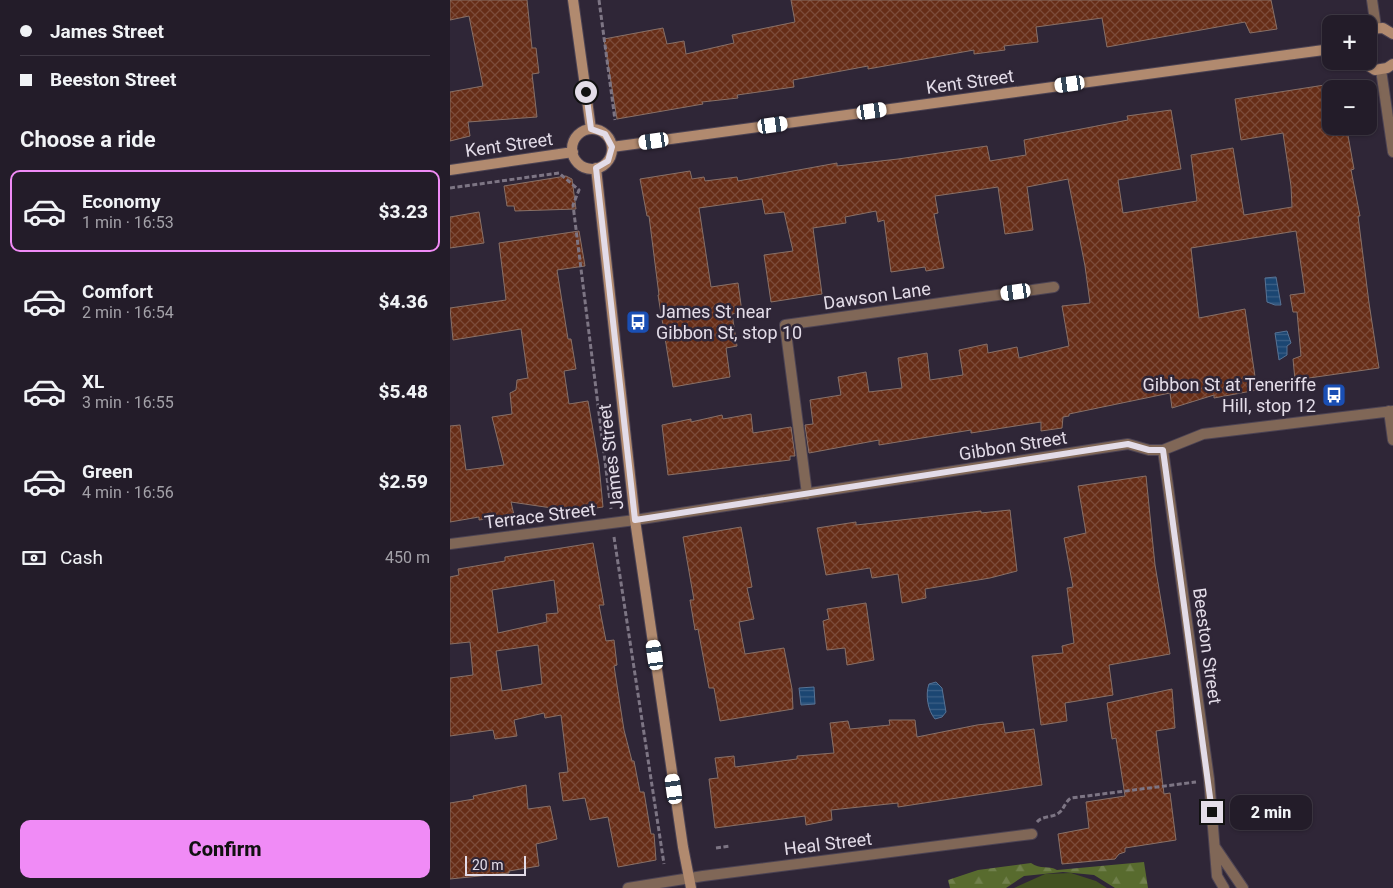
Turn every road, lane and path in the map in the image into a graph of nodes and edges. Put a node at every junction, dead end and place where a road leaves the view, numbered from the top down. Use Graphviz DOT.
graph roads {
  1 [pos="573,0"];
  2 [pos="599,0"];
  3 [pos="1372,0"];
  4 [pos="1372,15"];
  5 [pos="1377,28"];
  6 [pos="1393,34"];
  7 [pos="1322,50"];
  8 [pos="1393,64"];
  9 [pos="1377,69"];
  10 [pos="1381,70"];
  11 [pos="616,120"];
  12 [pos="591,129"];
  13 [pos="612,147"];
  14 [pos="573,152"];
  15 [pos="1393,152"];
  16 [pos="596,168"];
  17 [pos="450,170"];
  18 [pos="450,188"];
  19 [pos="1054,287"];
  20 [pos="1391,411"];
  21 [pos="1393,440"];
  22 [pos="1163,450"];
  23 [pos="807,494"];
  24 [pos="611,513"];
  25 [pos="635,520"];
  26 [pos="613,534"];
  27 [pos="450,544"];
  28 [pos="1209,779"];
  29 [pos="1032,834"];
  30 [pos="730,846"];
  31 [pos="1215,846"];
  32 [pos="716,848"];
  33 [pos="664,864"];
  34 [pos="691,883"];
  35 [pos="628,888"];
  36 [pos="1224,888"];
  37 [pos="1243,888"];
  1 -- 12 [label="street"];
  2 -- 11 [label="path"];
  3 -- 4 [label="street"];
  5 -- 6 [label="street"];
  7 -- 13 [label="street, Kent Street"];
  8 -- 10 [label="street"];
  9 -- 10 [label="street"];
  10 -- 15 [label="street"];
  12 -- 13 [label="street"];
  12 -- 14 [label="street"];
  13 -- 16 [label="street"];
  14 -- 16 [label="street"];
  14 -- 17 [label="street, Kent Street"];
  16 -- 25 [label="street, James Street"];
  18 -- 24 [label="path"];
  19 -- 23 [label="street, Dawson Lane"];
  20 -- 21 [label="street"];
  20 -- 22 [label="street, Gibbon Street"];
  22 -- 23 [label="street, Gibbon Street"];
  22 -- 28 [label="street, Beeston Street"];
  23 -- 25 [label="street, Gibbon Street"];
  25 -- 27 [label="street, Terrace Street"];
  25 -- 34 [label="street, James Street"];
  26 -- 33 [label="path"];
  28 -- 29 [label="path"];
  28 -- 31 [label="street, Beeston Street"];
  29 -- 34 [label="street, Heal Street"];
  30 -- 32 [label="path"];
  31 -- 36 [label="street, Beeston Street"];
  31 -- 37 [label="street, Beeston Street"];
  34 -- 35 [label="street, Heal Street"];
}
